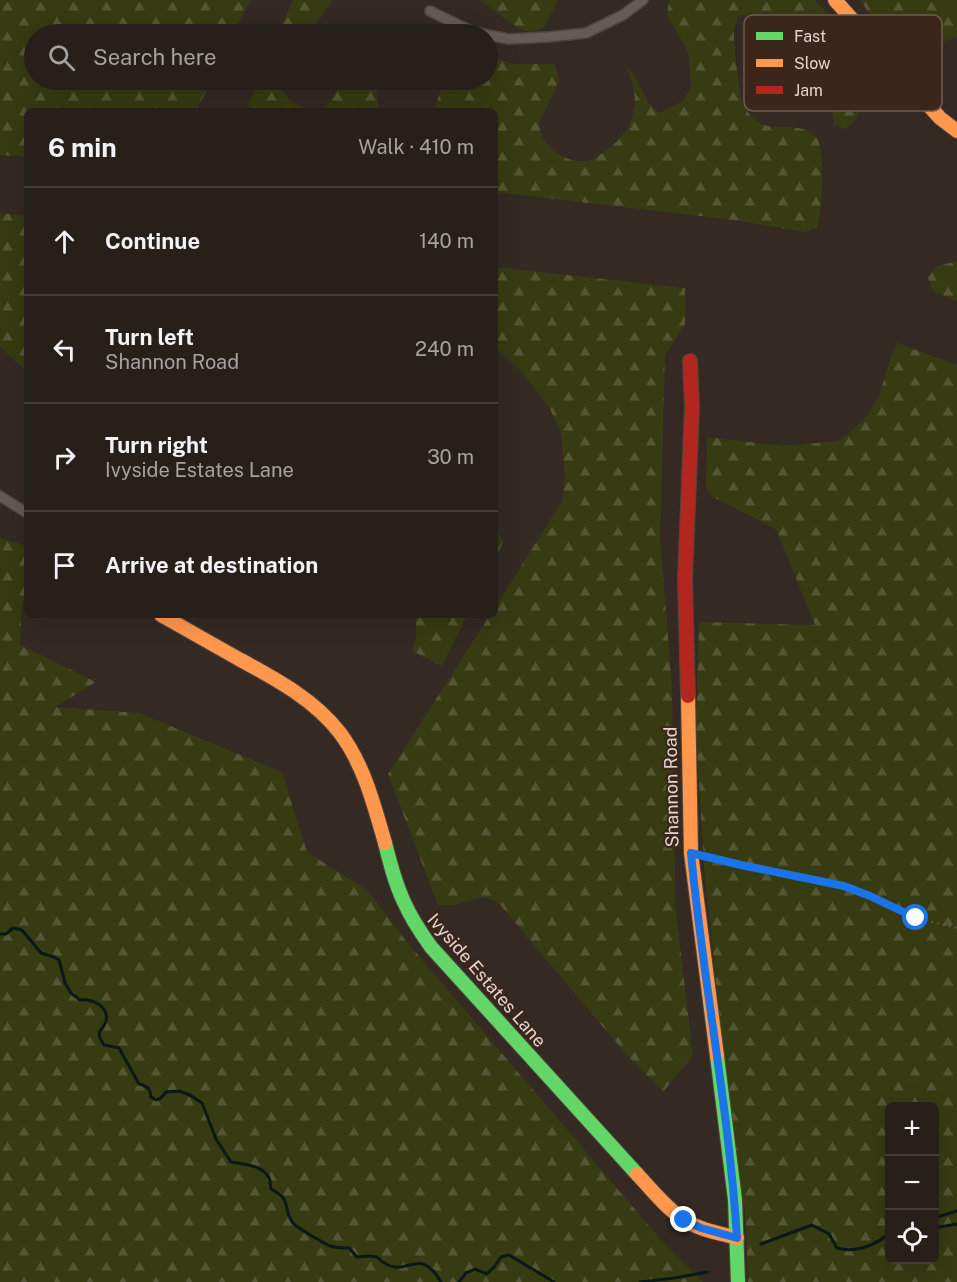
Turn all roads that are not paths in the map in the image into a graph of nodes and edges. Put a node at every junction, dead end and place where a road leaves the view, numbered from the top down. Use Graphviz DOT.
graph roads {
  1 [pos="643,0"];
  2 [pos="835,0"];
  3 [pos="430,11"];
  4 [pos="848,15"];
  5 [pos="457,24"];
  6 [pos="498,37"];
  7 [pos="934,111"];
  8 [pos="957,131"];
  9 [pos="690,361"];
  10 [pos="0,496"];
  11 [pos="24,511"];
  12 [pos="166,618"];
  13 [pos="737,1238"];
  14 [pos="738,1282"];
  1 -- 6 [label="street"];
  2 -- 4 [label="street"];
  3 -- 5 [label="street"];
  7 -- 8 [label="street"];
  9 -- 13 [label="street, Shannon Road"];
  10 -- 11 [label="street"];
  12 -- 13 [label="street, Ivyside Estates Lane"];
  13 -- 14 [label="street, Shannon Road"];
}
